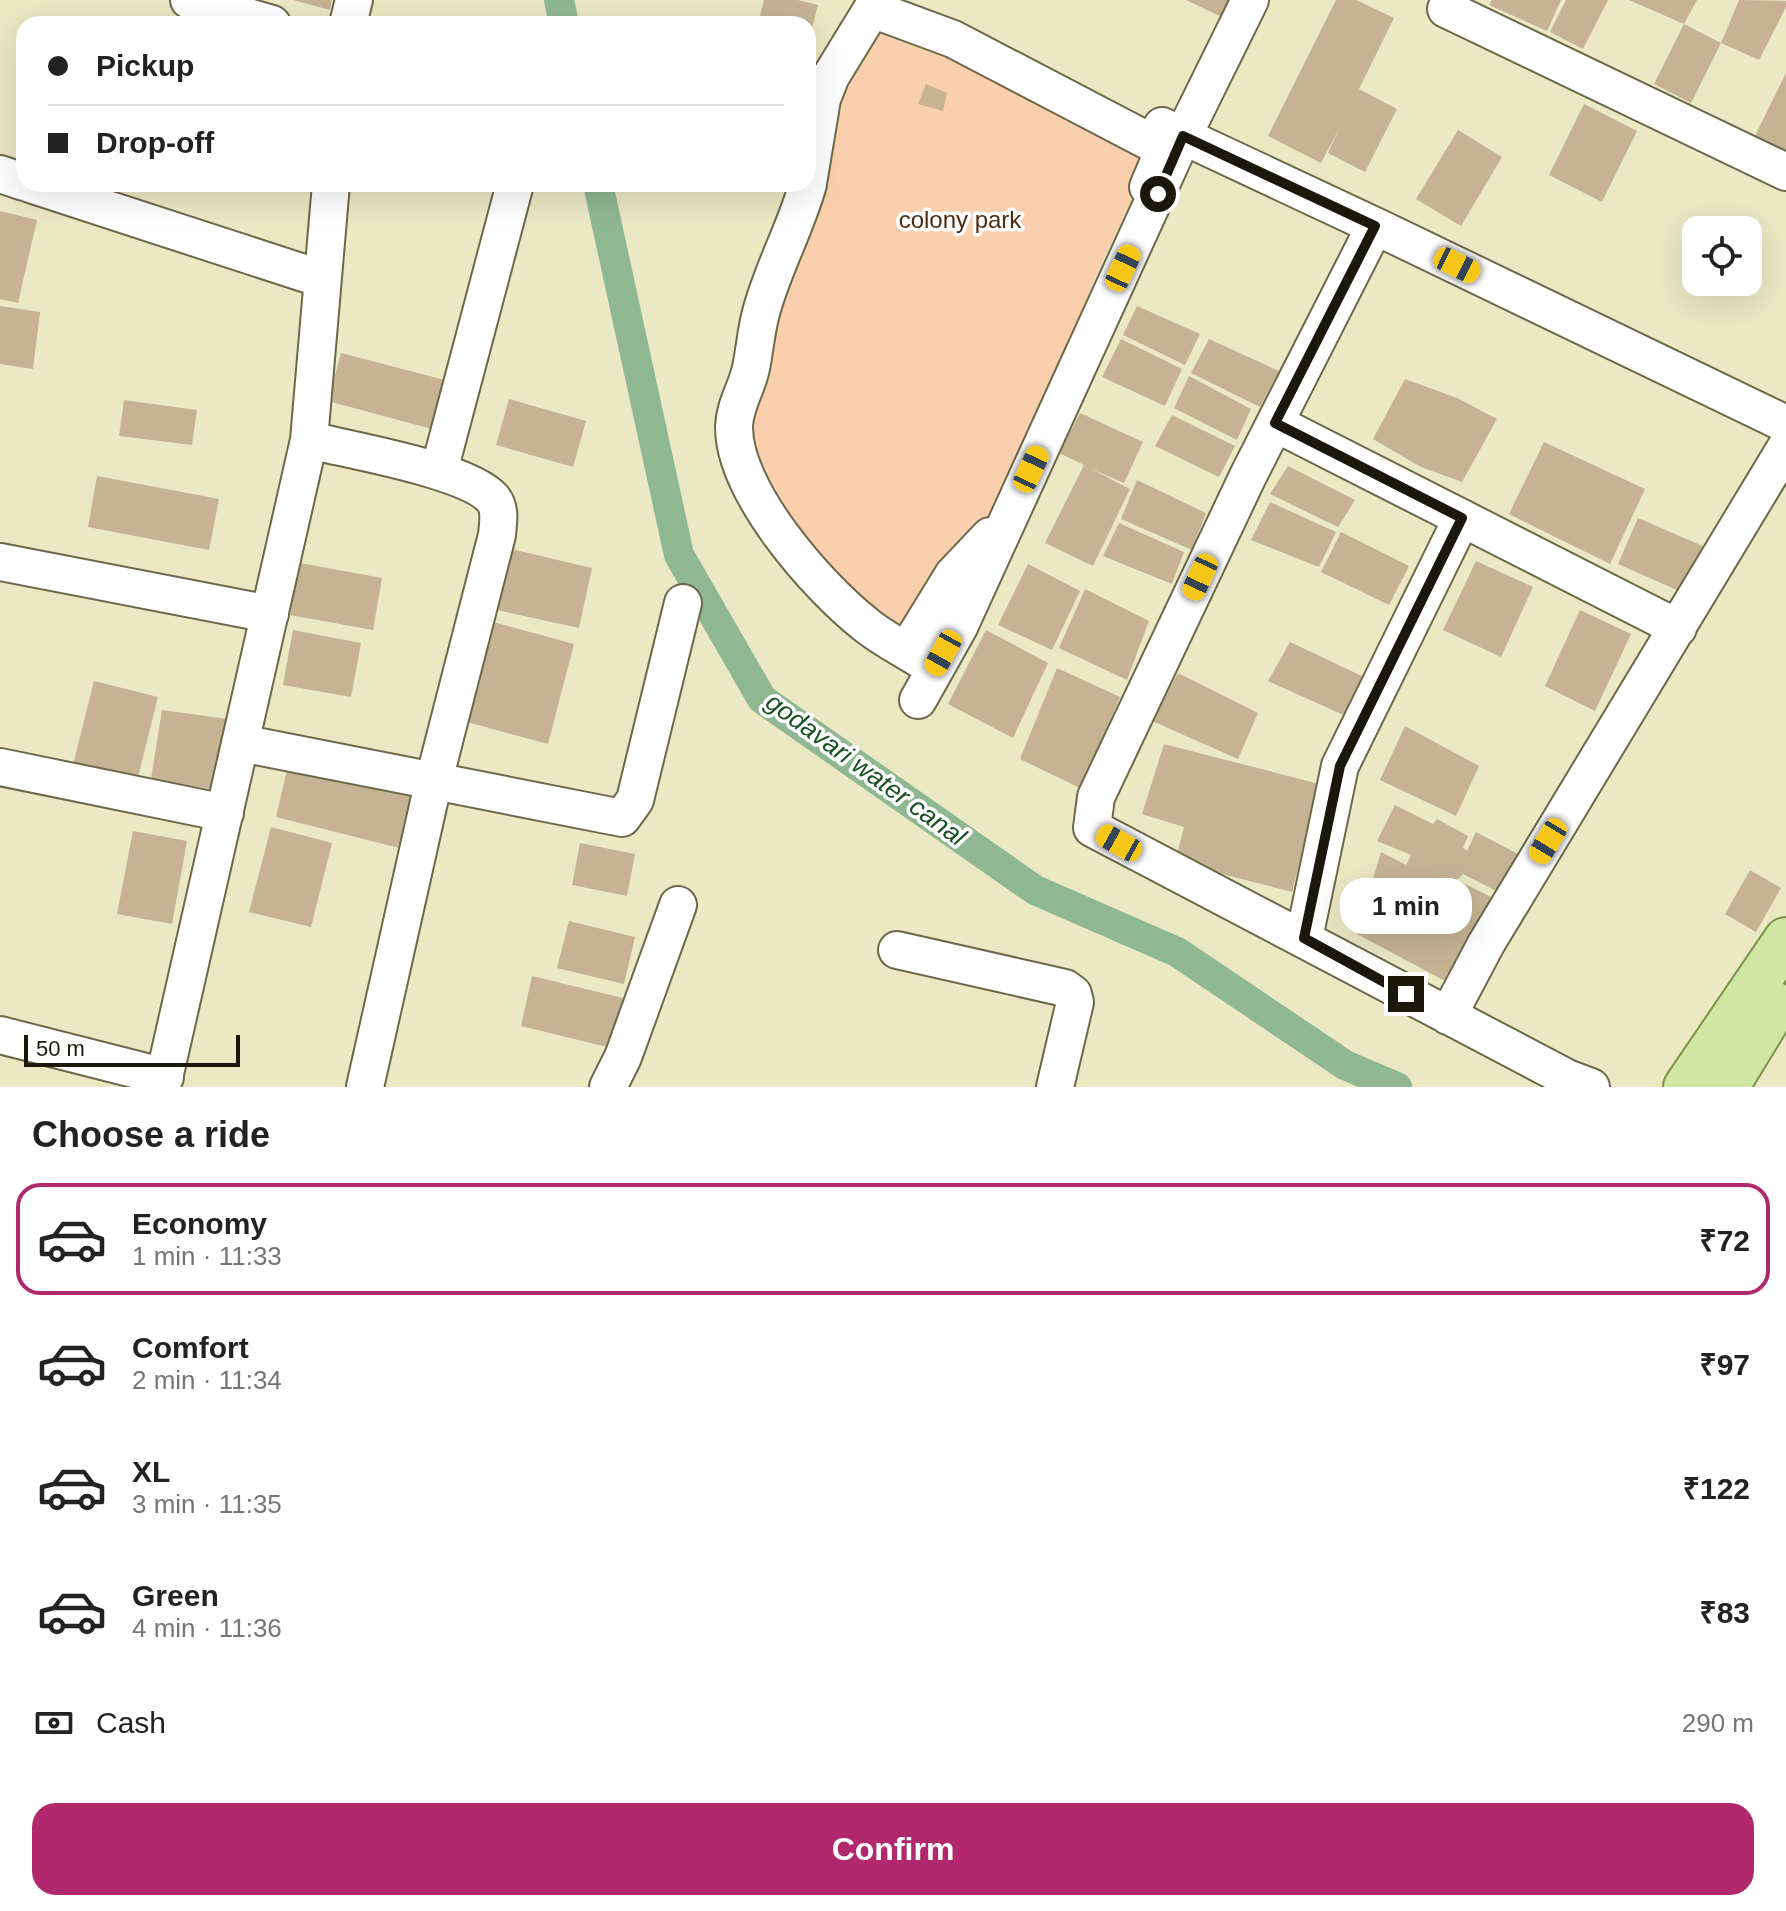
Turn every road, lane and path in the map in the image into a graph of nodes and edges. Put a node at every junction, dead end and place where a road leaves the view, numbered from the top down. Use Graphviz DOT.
graph roads {
  1 [pos="189,0"];
  2 [pos="902,0"];
  3 [pos="1250,0"];
  4 [pos="1441,3"];
  5 [pos="244,16"];
  6 [pos="816,135"];
  7 [pos="1183,136"];
  8 [pos="1786,172"];
  9 [pos="55,192"];
  10 [pos="330,192"];
  11 [pos="513,192"];
  12 [pos="805,192"];
  13 [pos="1375,226"];
  14 [pos="322,279"];
  15 [pos="1275,423"];
  16 [pos="1786,424"];
  17 [pos="309,440"];
  18 [pos="1786,447"];
  19 [pos="439,471"];
  20 [pos="1462,518"];
  21 [pos="0,562"];
  22 [pos="683,603"];
  23 [pos="270,614"];
  24 [pos="1678,628"];
  25 [pos="919,673"];
  26 [pos="241,743"];
  27 [pos="0,767"];
  28 [pos="433,784"];
  29 [pos="225,813"];
  30 [pos="678,905"];
  31 [pos="1304,938"];
  32 [pos="1786,940"];
  33 [pos="897,950"];
  34 [pos="1786,989"];
  35 [pos="1448,1016"];
  36 [pos="0,1035"];
  37 [pos="164,1082"];
  38 [pos="365,1087"];
  39 [pos="608,1087"];
  40 [pos="1055,1087"];
  41 [pos="1591,1087"];
  42 [pos="1686,1087"];
  43 [pos="1726,1087"];
  1 -- 5 [label="street"];
  2 -- 7 [label="street"];
  3 -- 7 [label="street"];
  4 -- 8 [label="street"];
  6 -- 25 [label="street"];
  7 -- 13 [label="street"];
  7 -- 25 [label="street"];
  9 -- 14 [label="street"];
  10 -- 14 [label="street"];
  11 -- 19 [label="street"];
  12 -- 25 [label="street"];
  13 -- 15 [label="street"];
  13 -- 16 [label="street"];
  14 -- 17 [label="street"];
  15 -- 20 [label="street"];
  15 -- 31 [label="street"];
  17 -- 19 [label="street"];
  17 -- 23 [label="street"];
  18 -- 24 [label="street"];
  19 -- 28 [label="street"];
  20 -- 24 [label="street"];
  20 -- 31 [label="street"];
  21 -- 23 [label="street"];
  22 -- 28 [label="street"];
  23 -- 26 [label="street"];
  24 -- 35 [label="street"];
  26 -- 28 [label="street"];
  26 -- 29 [label="street"];
  27 -- 29 [label="street"];
  28 -- 38 [label="street"];
  29 -- 37 [label="street"];
  30 -- 39 [label="street"];
  31 -- 35 [label="street"];
  32 -- 42 [label="main road"];
  33 -- 40 [label="street"];
  34 -- 43 [label="main road"];
  35 -- 41 [label="street"];
  36 -- 37 [label="street"];
}
